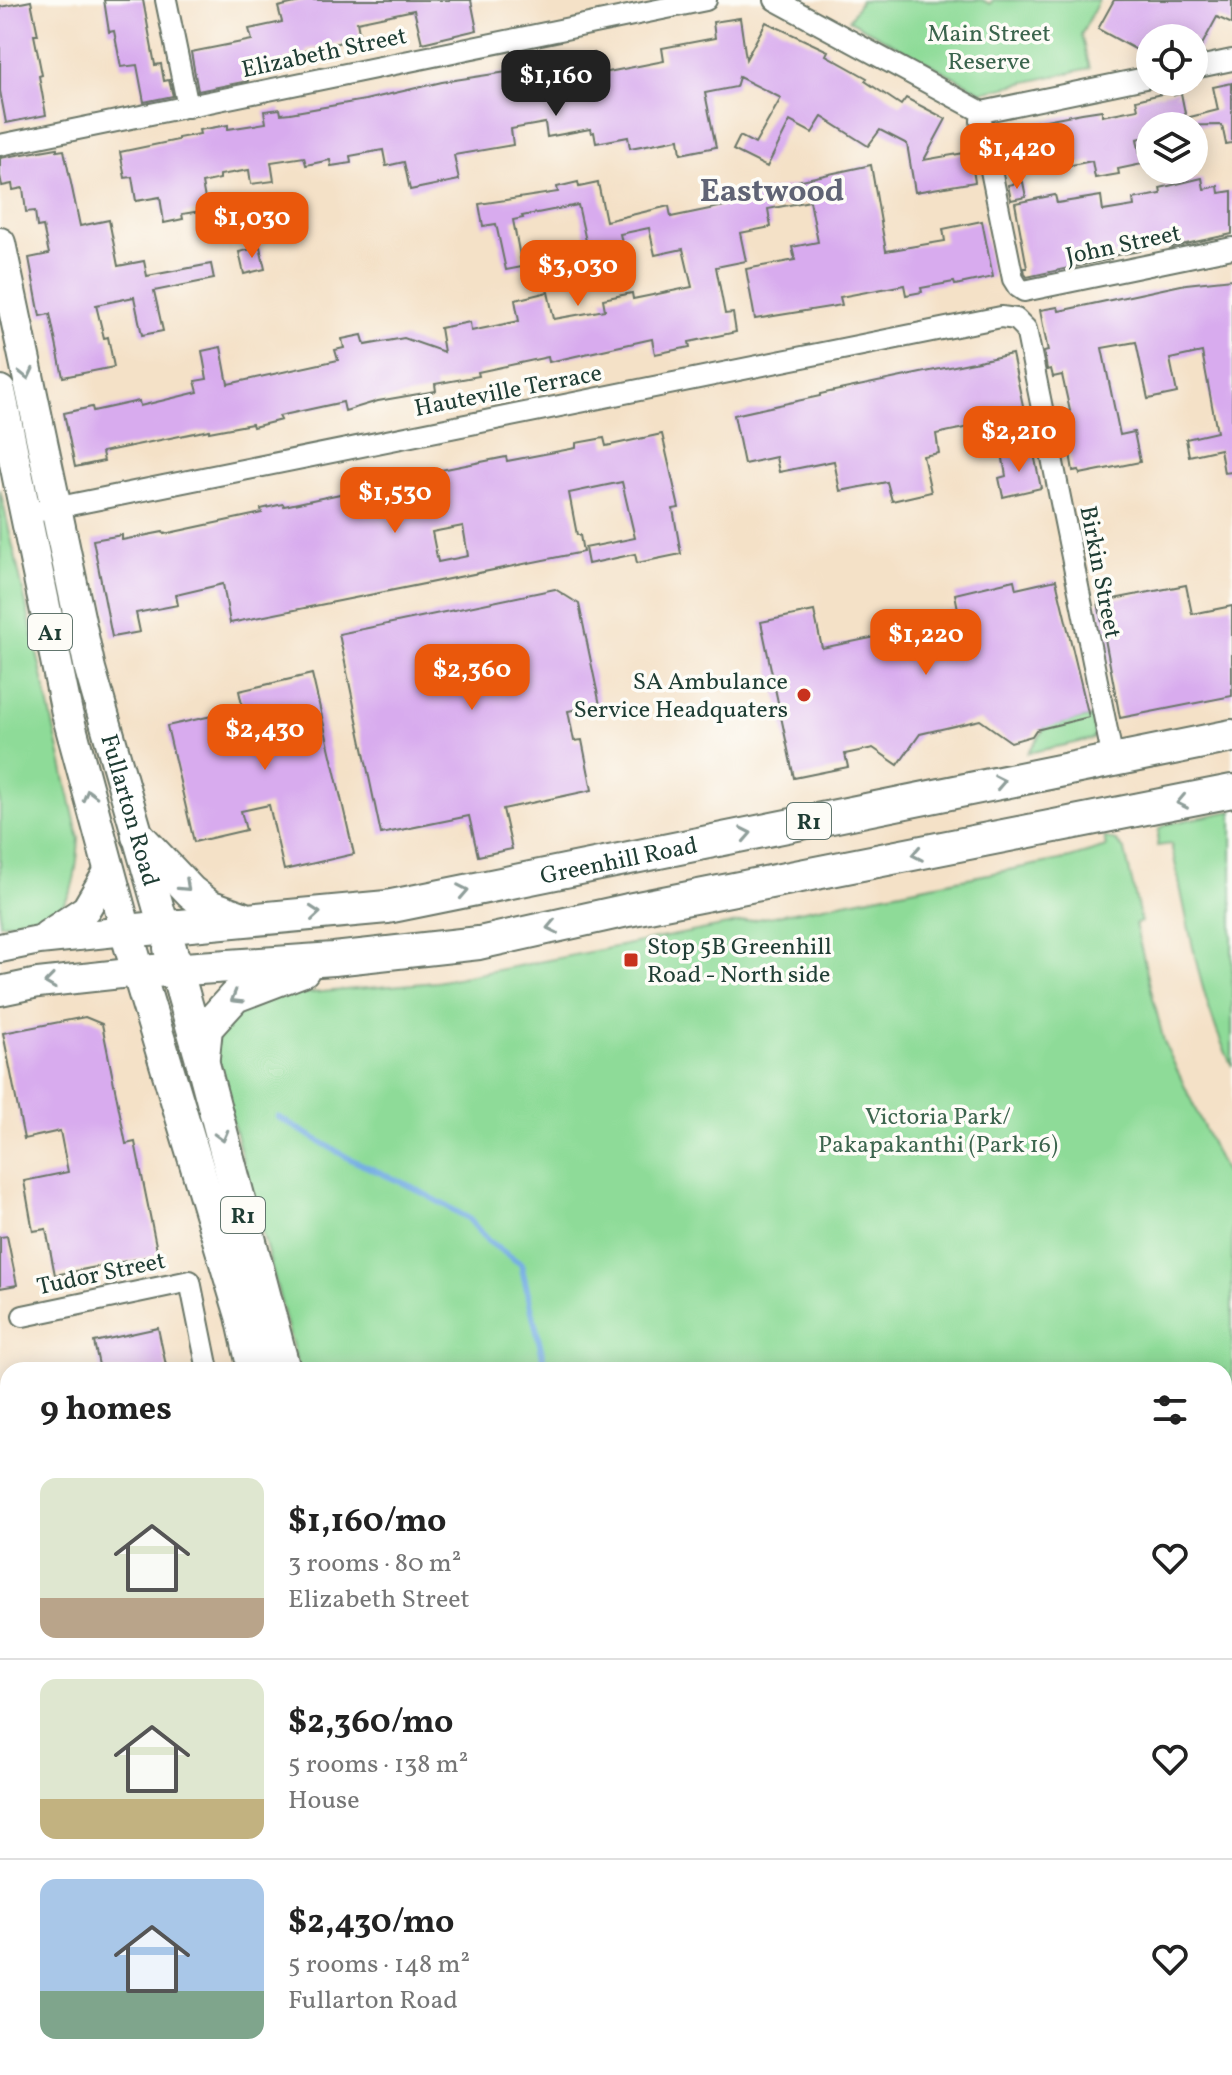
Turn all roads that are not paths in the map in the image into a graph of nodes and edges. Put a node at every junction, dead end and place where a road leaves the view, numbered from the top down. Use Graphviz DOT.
graph roads {
  1 [pos="166,0"];
  2 [pos="706,0"];
  3 [pos="775,0"];
  4 [pos="1232,60"];
  5 [pos="1208,65"];
  6 [pos="1136,80"];
  7 [pos="188,107"];
  8 [pos="982,112"];
  9 [pos="0,145"];
  10 [pos="0,243"];
  11 [pos="1232,248"];
  12 [pos="1001,317"];
  13 [pos="0,391"];
  14 [pos="57,508"];
  15 [pos="25,514"];
  16 [pos="1232,736"];
  17 [pos="1113,760"];
  18 [pos="1232,791"];
  19 [pos="138,836"];
  20 [pos="109,870"];
  21 [pos="243,919"];
  22 [pos="164,927"];
  23 [pos="126,931"];
  24 [pos="39,940"];
  25 [pos="0,948"];
  26 [pos="334,959"];
  27 [pos="176,969"];
  28 [pos="139,972"];
  29 [pos="0,991"];
  30 [pos="202,1060"];
  31 [pos="23,1316"];
  32 [pos="206,1362"];
  33 [pos="252,1362"];
  34 [pos="282,1362"];
  1 -- 7 [label="street"];
  2 -- 7 [label="street, Elizabeth Street"];
  3 -- 8 [label="street"];
  4 -- 5 [label="street"];
  6 -- 8 [label="street"];
  7 -- 9 [label="street, Elizabeth Street"];
  8 -- 11 [label="street, John Street"];
  10 -- 14 [label="main road, Fullarton Road / A1, one-way"];
  12 -- 14 [label="street, Hauteville Terrace"];
  12 -- 17 [label="street, Birkin Street"];
  13 -- 15 [label="main road, Fullarton Road / A1"];
  14 -- 15 [label="street, Hauteville Terrace"];
  14 -- 19 [label="main road, Fullarton Road / A1"];
  20 -- 15 [label="main road, Fullarton Road / A1, one-way"];
  16 -- 17 [label="highway, Greenhill Road / R1"];
  21 -- 17 [label="highway, Greenhill Road / R1, one-way"];
  18 -- 26 [label="highway, R1, one-way"];
  19 -- 21 [label="highway, one-way"];
  19 -- 22 [label="main road, Fullarton Road / A1"];
  20 -- 23 [label="main road, Fullarton Road / A1"];
  20 -- 24 [label="main road"];
  21 -- 22 [label="highway, Greenhill Road / R1"];
  22 -- 23 [label="highway, Greenhill Road / R1"];
  22 -- 27 [label="highway, Fullarton Road / A1"];
  23 -- 24 [label="main road, Greenhill Road"];
  23 -- 28 [label="highway, Fullarton Road / R1"];
  24 -- 25 [label="main road, Greenhill Road"];
  26 -- 27 [label="highway"];
  26 -- 30 [label="highway, R1, one-way"];
  27 -- 28 [label="highway"];
  27 -- 30 [label="highway, Fullarton Road / R1"];
  28 -- 29 [label="main road, one-way"];
  28 -- 33 [label="highway, Fullarton Road / R1"];
  30 -- 34 [label="highway, Fullarton Road / R1, one-way"];
  31 -- 32 [label="street, Tudor Street"];
}
